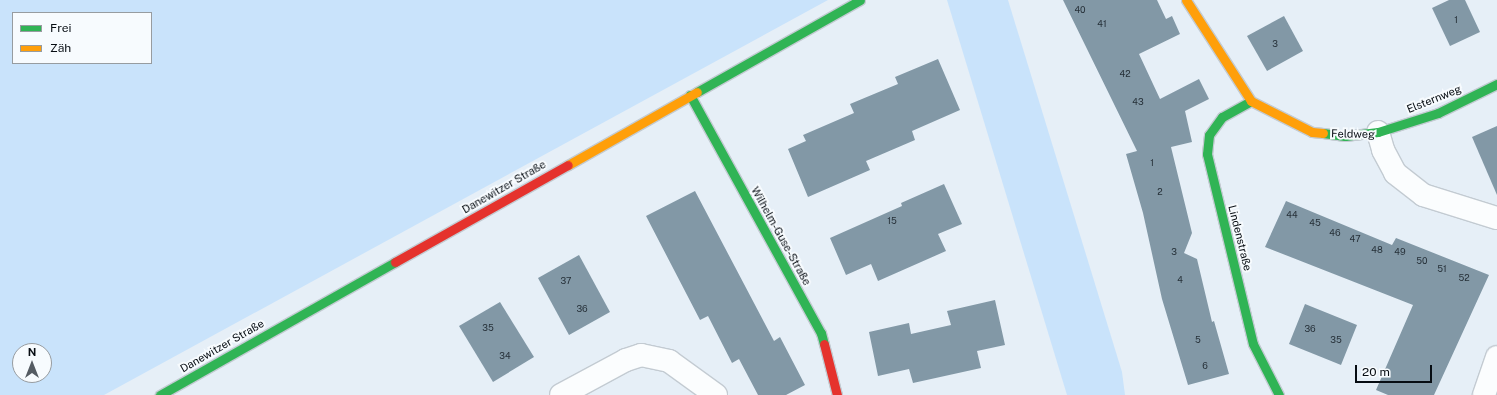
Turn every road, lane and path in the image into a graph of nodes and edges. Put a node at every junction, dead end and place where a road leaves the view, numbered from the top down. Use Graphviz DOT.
graph roads {
  1 [pos="860,0"];
  2 [pos="1186,0"];
  3 [pos="1497,84"];
  4 [pos="690,95"];
  5 [pos="1251,101"];
  6 [pos="1378,132"];
  7 [pos="1497,218"];
  8 [pos="1497,357"];
  9 [pos="160,395"];
  10 [pos="561,395"];
  11 [pos="716,395"];
  12 [pos="837,395"];
  13 [pos="1279,395"];
  14 [pos="1484,395"];
  1 -- 4 [label="street, Danewitzer Straße"];
  2 -- 5 [label="street"];
  3 -- 6 [label="street, Elsternweg"];
  4 -- 9 [label="street, Danewitzer Straße"];
  4 -- 12 [label="street, Wilhelm-Guse-Straße"];
  5 -- 6 [label="street, Feldweg"];
  5 -- 13 [label="street, Lindenstraße"];
  6 -- 7 [label="street, Feldweg"];
  8 -- 14 [label="street"];
  10 -- 11 [label="street"];
}
